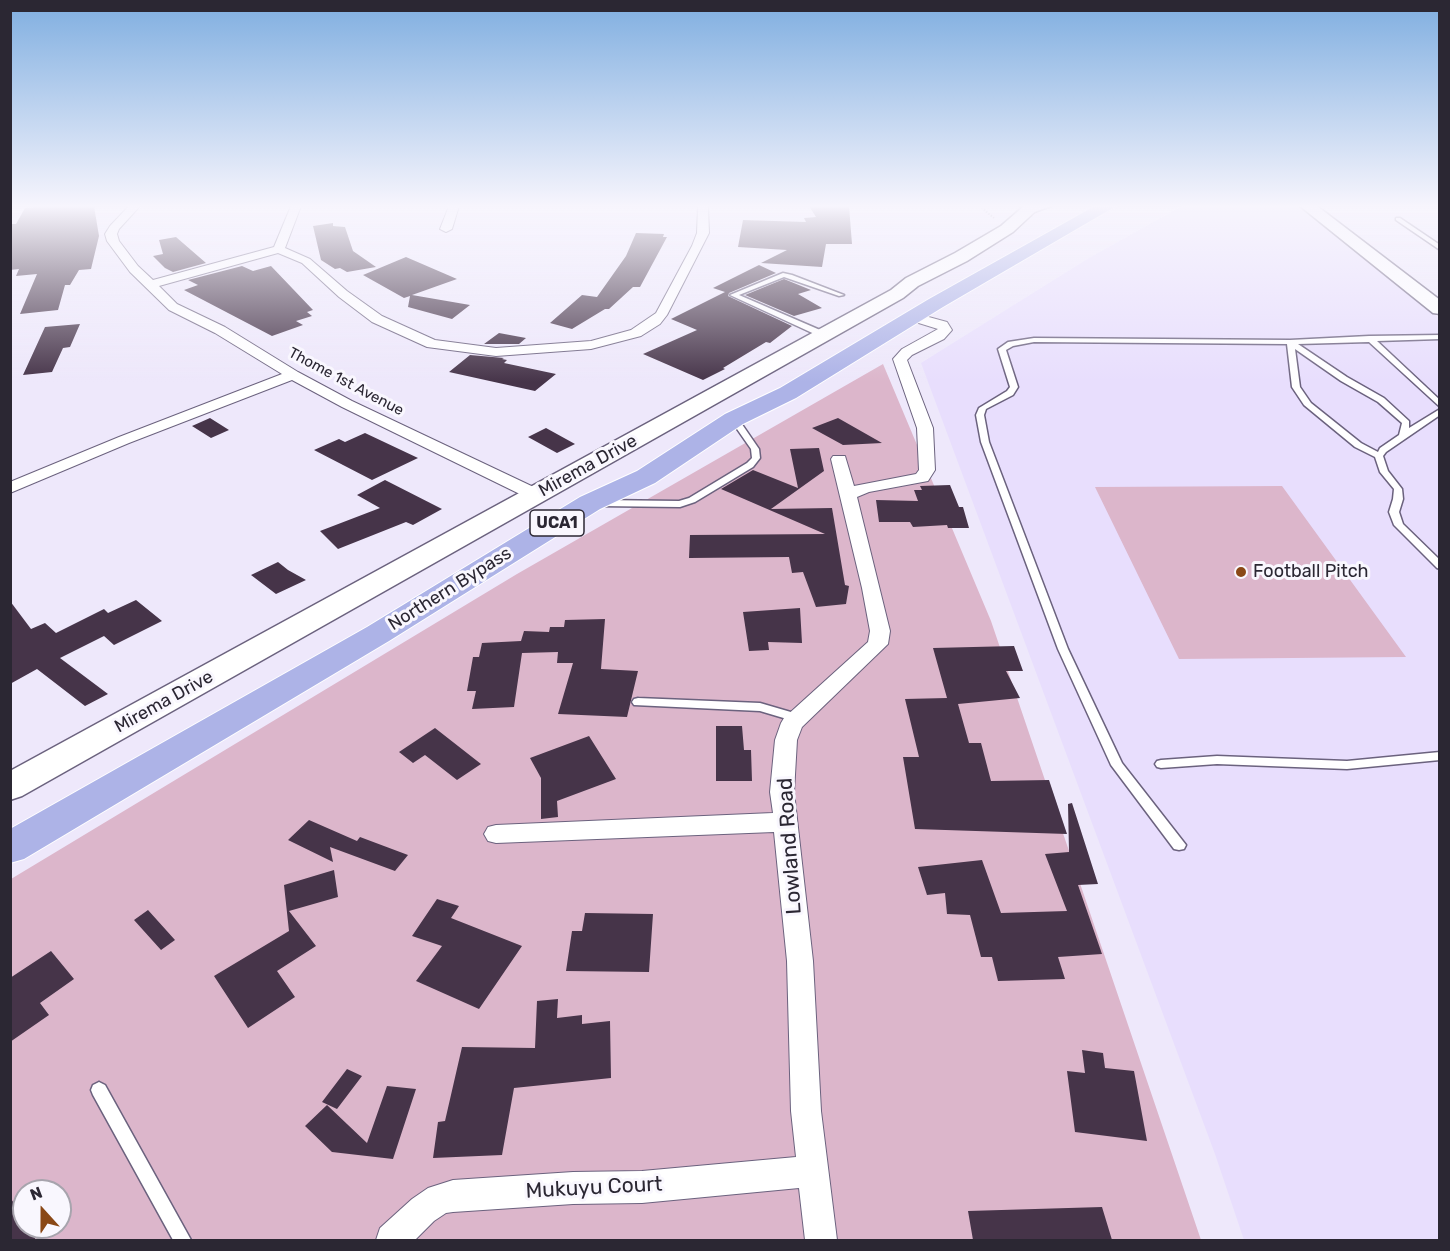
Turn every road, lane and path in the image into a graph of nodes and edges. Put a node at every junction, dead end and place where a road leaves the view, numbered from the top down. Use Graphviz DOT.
graph roads {
  1 [pos="130,264"];
  2 [pos="223,264"];
  3 [pos="310,264"];
  4 [pos="688,264"];
  5 [pos="947,264"];
  6 [pos="1009,264"];
  7 [pos="1382,264"];
  8 [pos="149,285"];
  9 [pos="841,295"];
  10 [pos="1440,309"];
  11 [pos="914,317"];
  12 [pos="824,335"];
  13 [pos="1440,337"];
  14 [pos="1369,338"];
  15 [pos="1290,342"];
  16 [pos="293,375"];
  17 [pos="1440,405"];
  18 [pos="1440,411"];
  19 [pos="734,419"];
  20 [pos="1403,437"];
  21 [pos="1379,456"];
  22 [pos="838,459"];
  23 [pos="10,489"];
  24 [pos="536,495"];
  25 [pos="847,495"];
  26 [pos="590,503"];
  27 [pos="1440,566"];
  28 [pos="638,702"];
  29 [pos="797,717"];
  30 [pos="1440,756"];
  31 [pos="1161,764"];
  32 [pos="10,788"];
  33 [pos="784,822"];
  34 [pos="496,834"];
  35 [pos="1179,845"];
  36 [pos="10,848"];
  37 [pos="99,1090"];
  38 [pos="813,1171"];
  39 [pos="182,1240"];
  40 [pos="392,1240"];
  41 [pos="821,1240"];
  1 -- 8 [label="street, Thome 1st Avenue"];
  2 -- 8 [label="street"];
  3 -- 4 [label="street"];
  5 -- 12 [label="street, Mirema Drive"];
  6 -- 11 [label="main road, Northern Bypass / UCA1"];
  7 -- 10 [label="street"];
  8 -- 16 [label="street, Thome 1st Avenue"];
  9 -- 12 [label="lane"];
  11 -- 19 [label="main road, Northern Bypass / UCA1"];
  11 -- 25 [label="street"];
  12 -- 24 [label="street, Mirema Drive"];
  13 -- 14 [label="lane"];
  14 -- 15 [label="lane"];
  14 -- 17 [label="lane"];
  15 -- 20 [label="lane"];
  15 -- 21 [label="lane"];
  15 -- 35 [label="lane"];
  16 -- 23 [label="street"];
  16 -- 24 [label="street, Thome 1st Avenue"];
  18 -- 20 [label="lane"];
  19 -- 26 [label="main road, Northern Bypass / UCA1"];
  19 -- 26 [label="lane"];
  20 -- 21 [label="lane"];
  21 -- 27 [label="lane"];
  22 -- 25 [label="street, Lowland Road"];
  24 -- 32 [label="street, Mirema Drive"];
  25 -- 29 [label="street, Lowland Road"];
  26 -- 36 [label="main road, Northern Bypass / UCA1"];
  28 -- 29 [label="lane"];
  29 -- 33 [label="street, Lowland Road"];
  30 -- 31 [label="lane"];
  33 -- 34 [label="street"];
  33 -- 38 [label="street, Lowland Road"];
  37 -- 39 [label="lane"];
  38 -- 40 [label="street, Mukuyu Court"];
  38 -- 41 [label="street, Lowland Road"];
}
